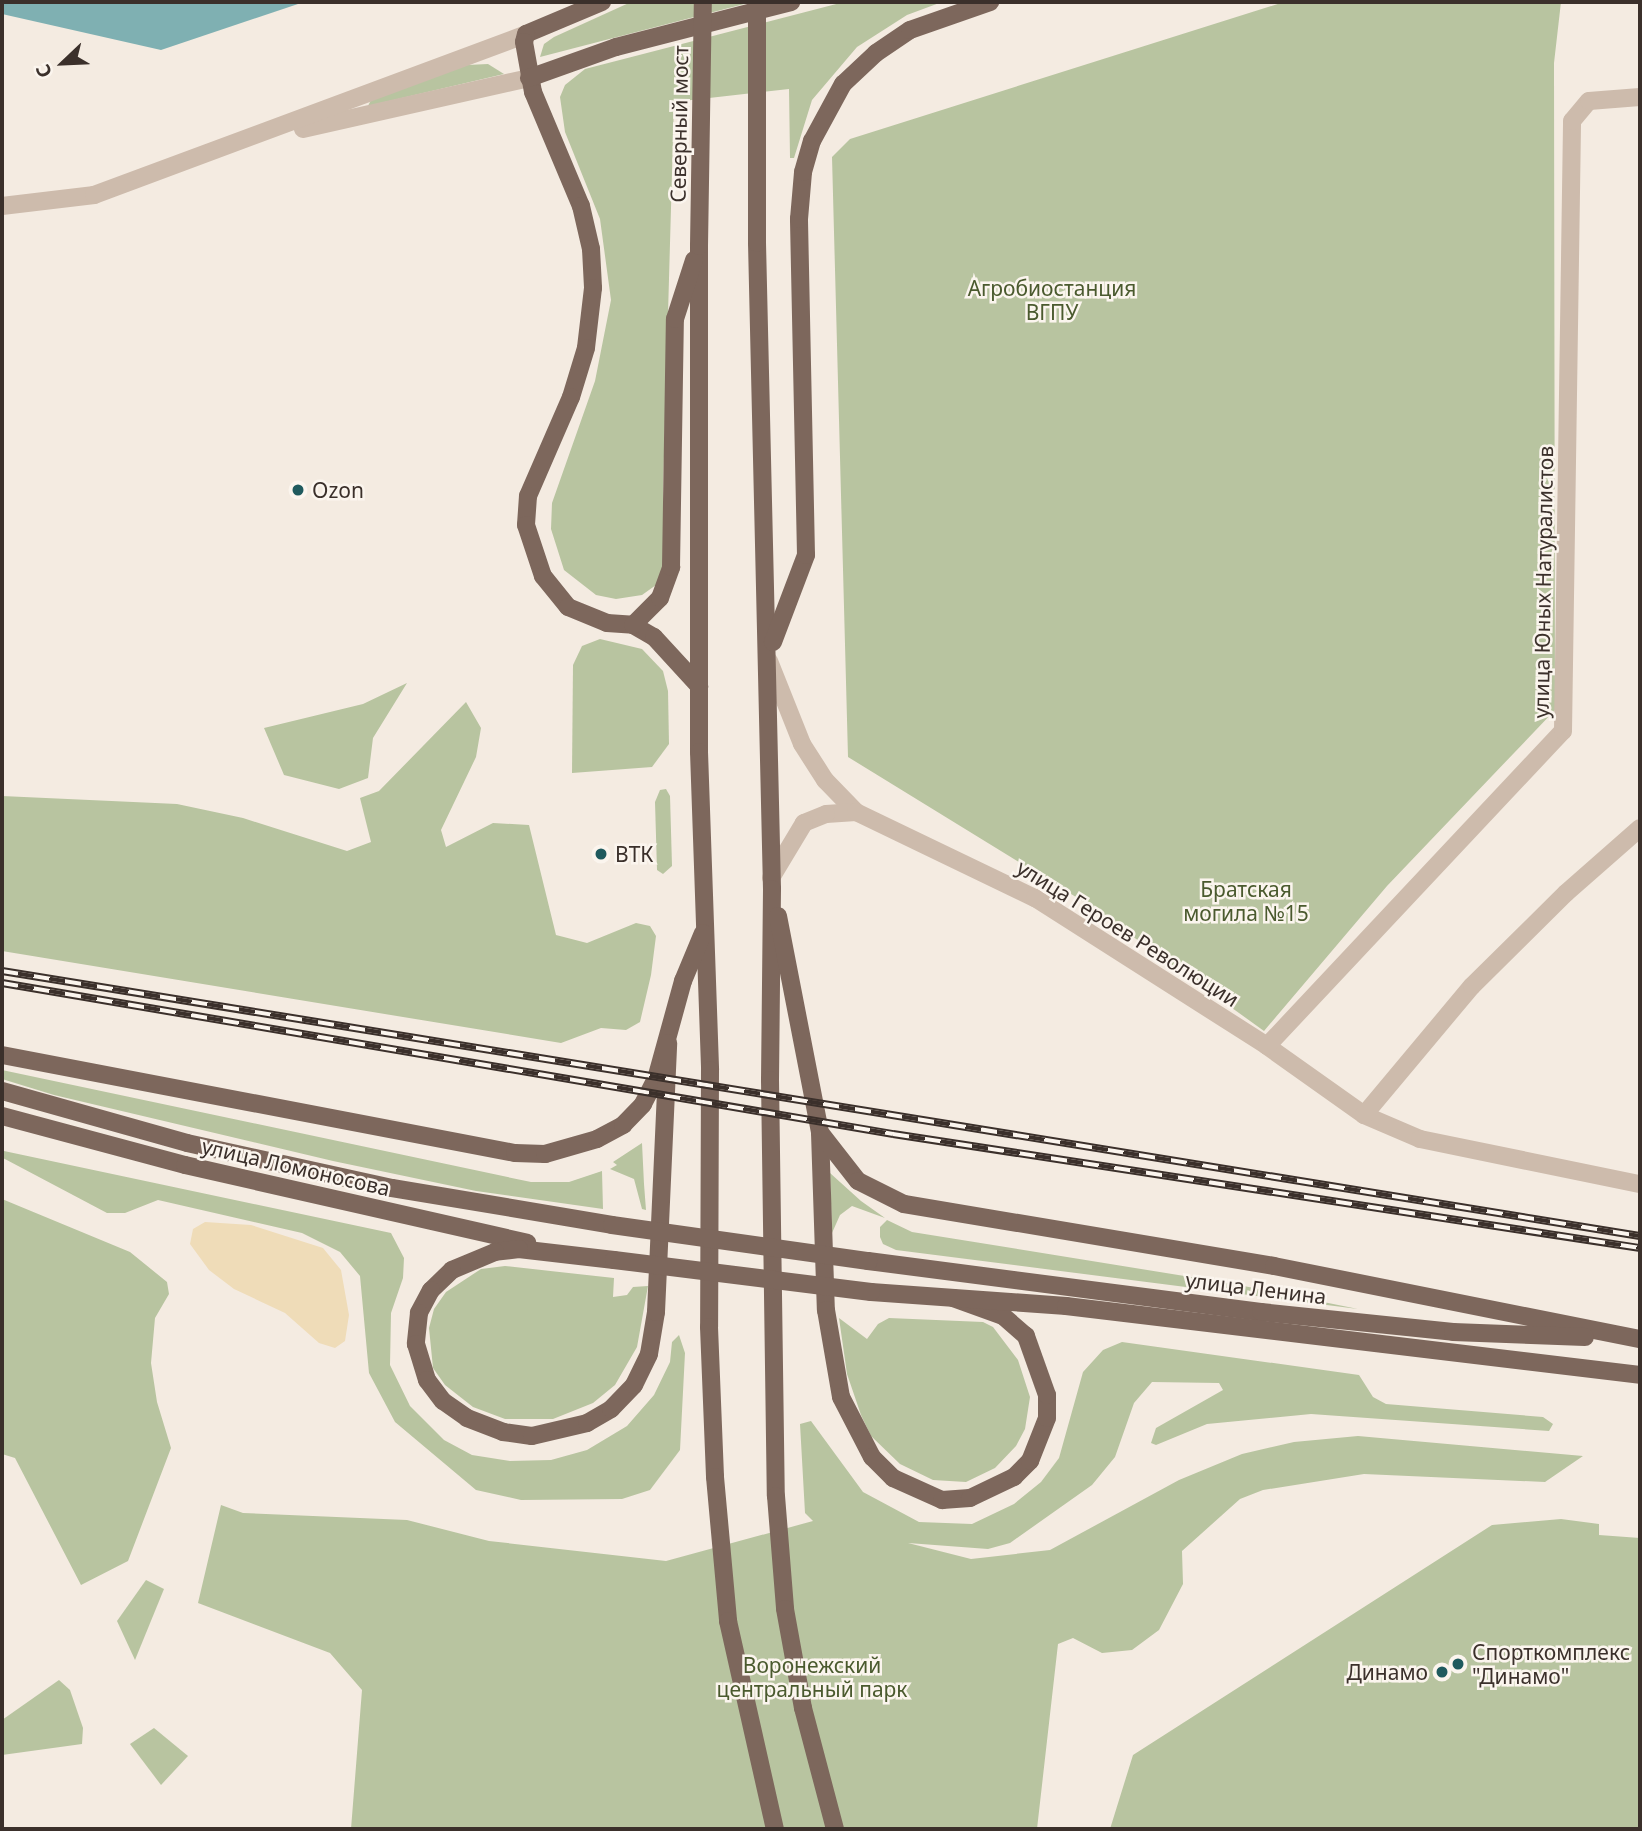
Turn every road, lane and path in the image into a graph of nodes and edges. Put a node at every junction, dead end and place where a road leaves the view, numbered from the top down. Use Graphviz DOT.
graph roads {
  1 [pos="602,2"];
  2 [pos="704,2"];
  3 [pos="757,2"];
  4 [pos="791,2"];
  5 [pos="990,2"];
  6 [pos="526,34"];
  7 [pos="529,78"];
  8 [pos="1640,97"];
  9 [pos="248,141"];
  10 [pos="2,206"];
  11 [pos="699,246"];
  12 [pos="633,625"];
  13 [pos="768,659"];
  14 [pos="699,686"];
  15 [pos="856,812"];
  16 [pos="1640,828"];
  17 [pos="772,883"];
  18 [pos="706,926"];
  19 [pos="668,1043"];
  20 [pos="1267,1046"];
  21 [pos="2,1055"];
  22 [pos="2,1091"];
  23 [pos="1364,1115"];
  24 [pos="2,1116"];
  25 [pos="820,1133"];
  26 [pos="1640,1184"];
  27 [pos="582,1256"];
  28 [pos="953,1298"];
  29 [pos="1639,1339"];
  30 [pos="1640,1375"];
  31 [pos="775,1829"];
  32 [pos="835,1829"];
  1 -- 6 [label="main road"];
  2 -- 11 [label="main road, Северный мост, bridge"];
  3 -- 13 [label="main road, bridge"];
  4 -- 7 [label="main road"];
  5 -- 13 [label="main road"];
  6 -- 7 [label="main road"];
  6 -- 9 [label="street"];
  7 -- 9 [label="street"];
  7 -- 12 [label="main road"];
  8 -- 20 [label="street, улица Юных Натуралистов"];
  9 -- 10 [label="street"];
  11 -- 12 [label="main road"];
  11 -- 14 [label="main road, Северный мост"];
  12 -- 14 [label="main road"];
  13 -- 15 [label="street"];
  13 -- 17 [label="main road"];
  14 -- 18 [label="main road, Северный мост"];
  15 -- 17 [label="street"];
  15 -- 20 [label="street, улица Героев Революции"];
  16 -- 23 [label="street"];
  17 -- 25 [label="main road"];
  17 -- 32 [label="main road"];
  18 -- 19 [label="main road"];
  18 -- 31 [label="main road, Северный мост"];
  19 -- 21 [label="main road"];
  19 -- 27 [label="main road"];
  20 -- 23 [label="street, улица Героев Революции"];
  22 -- 29 [label="main road, улица Ленина, bridge"];
  23 -- 26 [label="street, улица Героев Революции"];
  24 -- 27 [label="main road, улица Ломоносова"];
  25 -- 28 [label="main road"];
  25 -- 29 [label="main road"];
  27 -- 28 [label="main road, улица Ленина, bridge"];
  28 -- 30 [label="main road, улица Ленина"];
}
